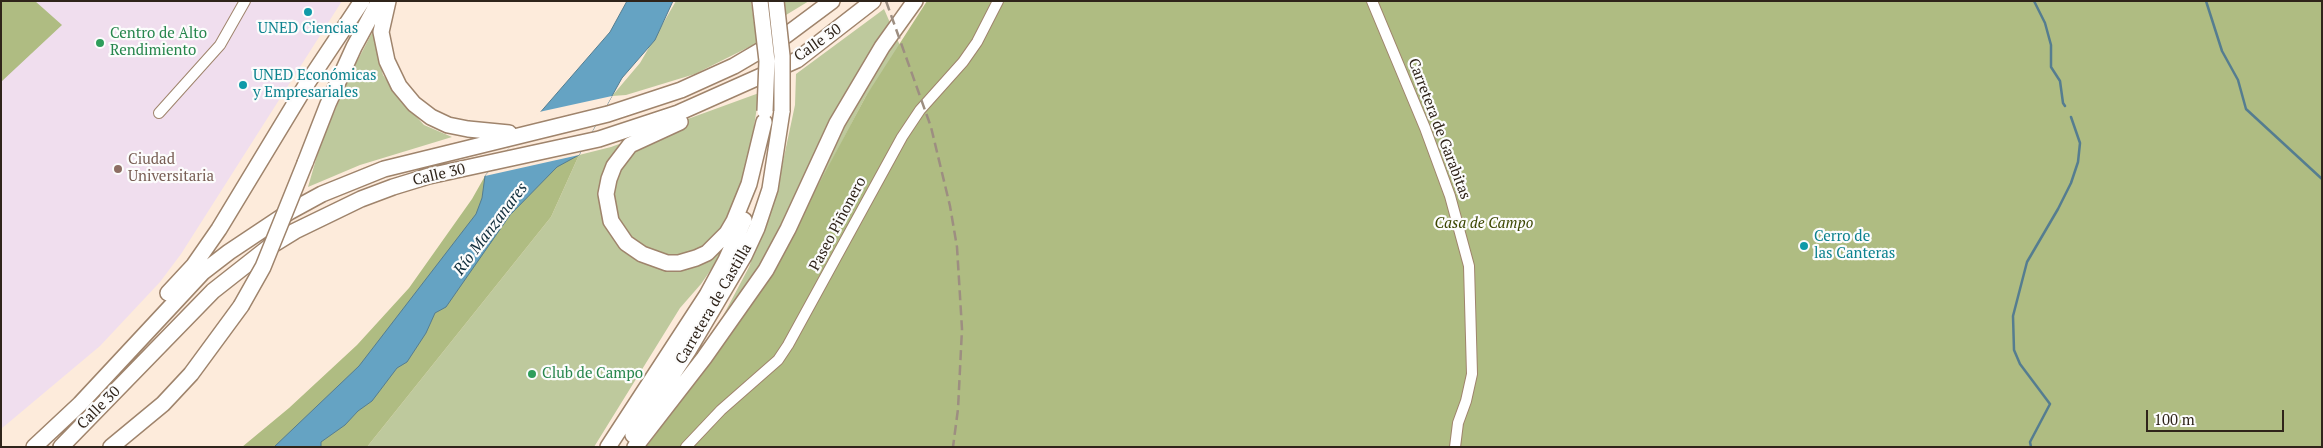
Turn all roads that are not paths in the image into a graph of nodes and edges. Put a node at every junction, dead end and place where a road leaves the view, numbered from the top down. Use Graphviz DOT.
graph roads {
  1 [pos="245,1"];
  2 [pos="362,1"];
  3 [pos="378,1"];
  4 [pos="388,1"];
  5 [pos="760,1"];
  6 [pos="776,1"];
  7 [pos="832,1"];
  8 [pos="873,1"];
  9 [pos="914,1"];
  10 [pos="998,1"];
  11 [pos="1372,1"];
  12 [pos="797,60"];
  13 [pos="159,113"];
  14 [pos="765,117"];
  15 [pos="521,134"];
  16 [pos="92,390"];
  17 [pos="34,447"];
  18 [pos="61,447"];
  19 [pos="111,447"];
  20 [pos="608,447"];
  21 [pos="625,447"];
  22 [pos="635,447"];
  23 [pos="686,447"];
  24 [pos="1455,447"];
  1 -- 13 [label="street"];
  2 -- 16 [label="highway"];
  3 -- 19 [label="highway, bridge"];
  4 -- 15 [label="highway"];
  5 -- 14 [label="highway, Carretera de Castilla, bridge"];
  6 -- 21 [label="highway, Carretera de Castilla, bridge"];
  7 -- 15 [label="highway, Calle 30"];
  8 -- 12 [label="highway, Calle 30"];
  9 -- 22 [label="highway"];
  10 -- 23 [label="street, Paseo Piñonero"];
  11 -- 24 [label="street, Carretera de Garabitas"];
  12 -- 14 [label="highway"];
  12 -- 18 [label="highway, Calle 30"];
  14 -- 20 [label="highway, Carretera de Castilla"];
  15 -- 16 [label="highway, Calle 30"];
  16 -- 17 [label="highway, Calle 30"];
}
